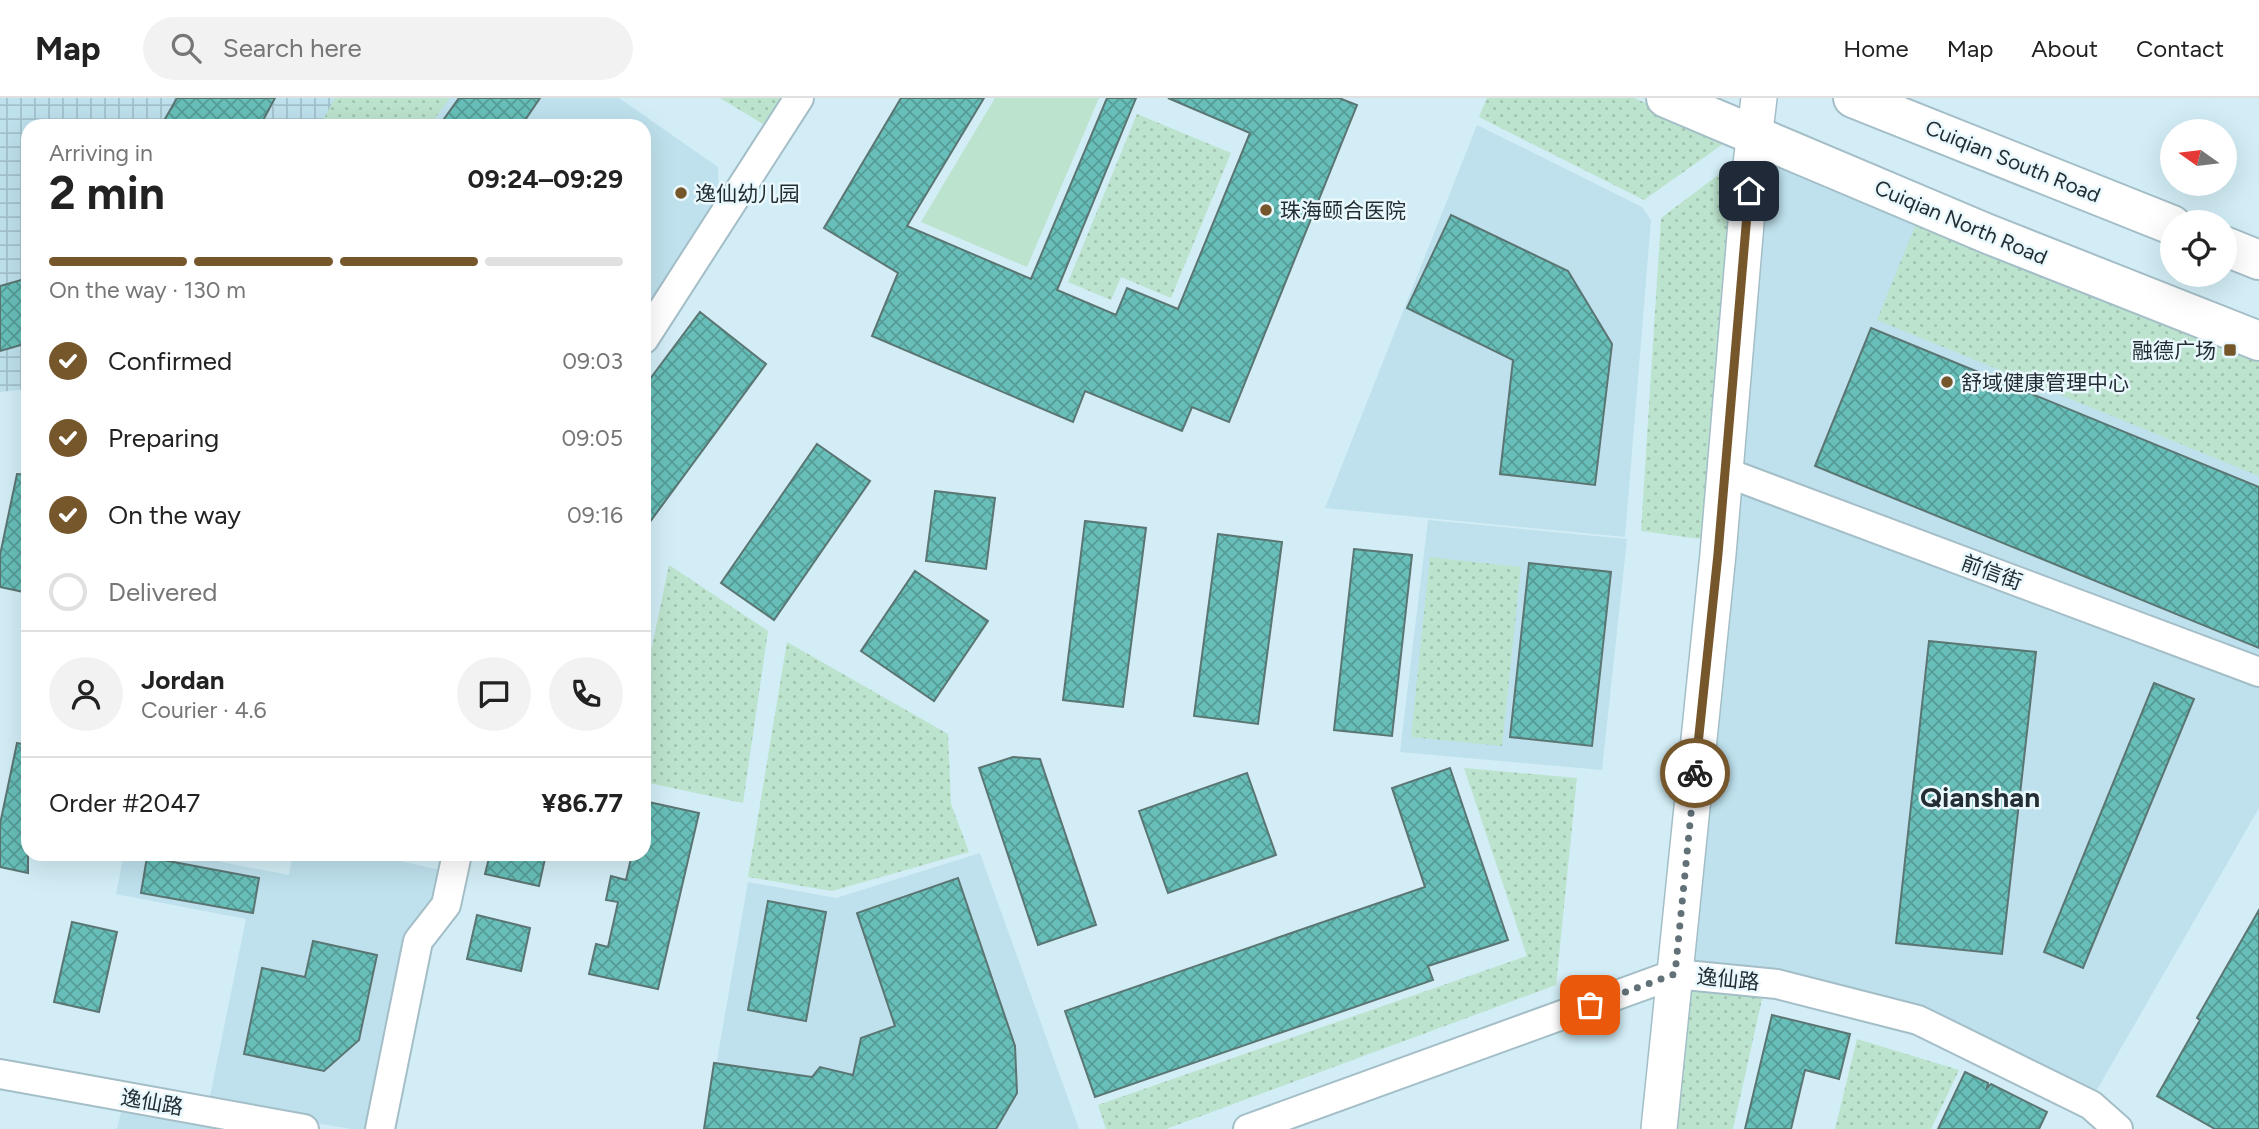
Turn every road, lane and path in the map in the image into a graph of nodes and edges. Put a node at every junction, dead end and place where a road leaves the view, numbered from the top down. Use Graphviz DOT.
graph roads {
  1 [pos="799,98"];
  2 [pos="1666,98"];
  3 [pos="1853,98"];
  4 [pos="1756,116"];
  5 [pos="2160,220"];
  6 [pos="2237,251"];
  7 [pos="2259,260"];
  8 [pos="651,328"];
  9 [pos="2259,341"];
  10 [pos="1725,472"];
  11 [pos="2259,672"];
  12 [pos="455,861"];
  13 [pos="1675,974"];
  14 [pos="0,1074"];
  15 [pos="304,1129"];
  16 [pos="380,1129"];
  17 [pos="1248,1129"];
  18 [pos="1659,1129"];
  19 [pos="2118,1129"];
  1 -- 8 [label="street"];
  2 -- 4 [label="main road, Cuiqian North Road"];
  3 -- 5 [label="main road, Cuiqian South Road"];
  4 -- 9 [label="main road, Cuiqian North Road"];
  4 -- 10 [label="street"];
  6 -- 7 [label="main road"];
  10 -- 11 [label="street, 前信街"];
  10 -- 13 [label="street"];
  12 -- 16 [label="street"];
  13 -- 17 [label="street, 逸仙路"];
  13 -- 18 [label="street"];
  13 -- 19 [label="street, 逸仙路"];
  14 -- 15 [label="street, 逸仙路"];
}
